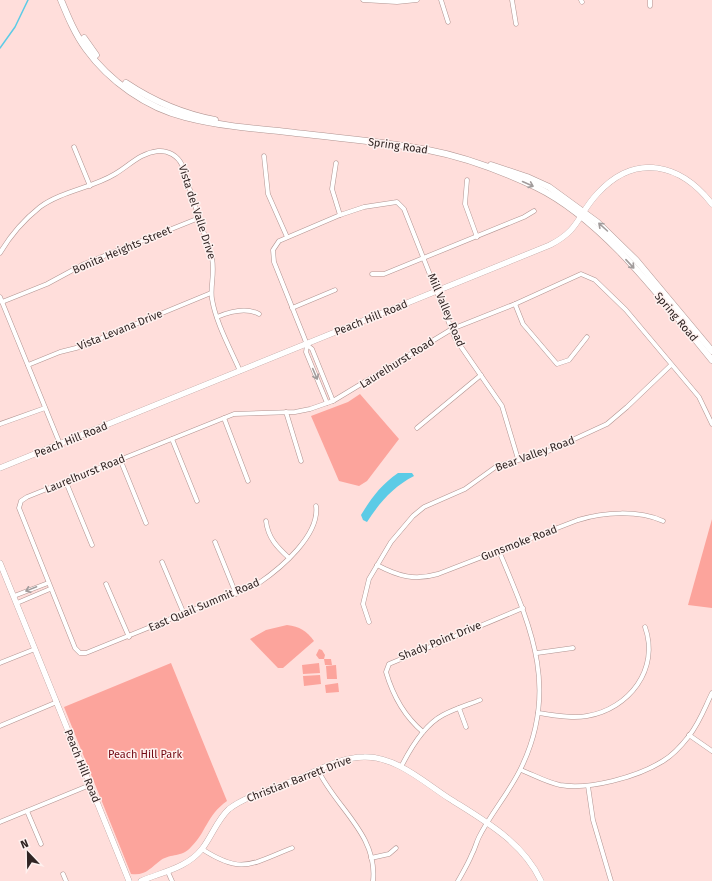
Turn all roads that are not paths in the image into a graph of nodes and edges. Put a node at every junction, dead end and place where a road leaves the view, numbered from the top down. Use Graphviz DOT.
graph roads {
  1 [pos="61,0"];
  2 [pos="66,0"];
  3 [pos="363,0"];
  4 [pos="417,0"];
  5 [pos="441,0"];
  6 [pos="512,0"];
  7 [pos="650,0"];
  8 [pos="650,6"];
  9 [pos="448,22"];
  10 [pos="516,24"];
  11 [pos="74,147"];
  12 [pos="264,156"];
  13 [pos="336,163"];
  14 [pos="467,180"];
  15 [pos="90,186"];
  16 [pos="712,204"];
  17 [pos="534,211"];
  18 [pos="340,215"];
  19 [pos="583,215"];
  20 [pos="199,218"];
  21 [pos="287,237"];
  22 [pos="477,237"];
  23 [pos="0,253"];
  24 [pos="424,258"];
  25 [pos="372,274"];
  26 [pos="335,290"];
  27 [pos="437,292"];
  28 [pos="211,293"];
  29 [pos="0,297"];
  30 [pos="2,302"];
  31 [pos="515,304"];
  32 [pos="292,308"];
  33 [pos="259,314"];
  34 [pos="217,317"];
  35 [pos="452,329"];
  36 [pos="587,337"];
  37 [pos="307,345"];
  38 [pos="712,351"];
  39 [pos="712,360"];
  40 [pos="28,365"];
  41 [pos="671,365"];
  42 [pos="240,371"];
  43 [pos="481,375"];
  44 [pos="334,401"];
  45 [pos="327,403"];
  46 [pos="45,408"];
  47 [pos="286,412"];
  48 [pos="224,418"];
  49 [pos="0,424"];
  50 [pos="712,424"];
  51 [pos="416,428"];
  52 [pos="172,439"];
  53 [pos="60,444"];
  54 [pos="120,459"];
  55 [pos="518,459"];
  56 [pos="300,461"];
  57 [pos="0,468"];
  58 [pos="248,481"];
  59 [pos="66,482"];
  60 [pos="197,501"];
  61 [pos="316,506"];
  62 [pos="266,521"];
  63 [pos="664,521"];
  64 [pos="146,523"];
  65 [pos="215,542"];
  66 [pos="92,545"];
  67 [pos="499,551"];
  68 [pos="289,558"];
  69 [pos="162,562"];
  70 [pos="0,563"];
  71 [pos="377,565"];
  72 [pos="48,583"];
  73 [pos="106,584"];
  74 [pos="50,589"];
  75 [pos="236,594"];
  76 [pos="14,596"];
  77 [pos="17,603"];
  78 [pos="523,608"];
  79 [pos="184,614"];
  80 [pos="370,622"];
  81 [pos="645,627"];
  82 [pos="129,636"];
  83 [pos="573,648"];
  84 [pos="35,649"];
  85 [pos="537,653"];
  86 [pos="0,663"];
  87 [pos="712,693"];
  88 [pos="480,700"];
  89 [pos="57,702"];
  90 [pos="459,708"];
  91 [pos="538,713"];
  92 [pos="0,726"];
  93 [pos="466,727"];
  94 [pos="423,732"];
  95 [pos="689,735"];
  96 [pos="712,751"];
  97 [pos="401,768"];
  98 [pos="318,770"];
  99 [pos="521,770"];
  100 [pos="90,785"];
  101 [pos="588,786"];
  102 [pos="27,811"];
  103 [pos="0,822"];
  104 [pos="487,824"];
  105 [pos="41,844"];
  106 [pos="292,848"];
  107 [pos="396,848"];
  108 [pos="202,849"];
  109 [pos="371,858"];
  110 [pos="168,872"];
  111 [pos="63,874"];
  112 [pos="66,881"];
  113 [pos="129,881"];
  114 [pos="141,881"];
  115 [pos="172,881"];
  116 [pos="373,881"];
  117 [pos="458,881"];
  118 [pos="541,881"];
  119 [pos="610,881"];
  1 -- 19 [label="main road, Spring Road, one-way"];
  2 -- 19 [label="main road, Spring Road"];
  3 -- 4 [label="street"];
  5 -- 9 [label="street"];
  6 -- 10 [label="street"];
  7 -- 8 [label="street"];
  11 -- 15 [label="street"];
  12 -- 21 [label="street"];
  13 -- 18 [label="street"];
  14 -- 22 [label="street"];
  15 -- 20 [label="street, Vista del Valle Drive"];
  15 -- 23 [label="street"];
  16 -- 19 [label="street, Peach Hill Road"];
  17 -- 22 [label="street"];
  18 -- 21 [label="street"];
  18 -- 24 [label="street, Mill Valley Road"];
  19 -- 27 [label="street, Peach Hill Road"];
  38 -- 19 [label="main road, Spring Road, one-way"];
  19 -- 39 [label="main road, Spring Road, one-way"];
  20 -- 28 [label="street, Vista del Valle Drive"];
  20 -- 30 [label="street, Bonita Heights Street"];
  21 -- 32 [label="street"];
  22 -- 24 [label="street"];
  24 -- 25 [label="street"];
  24 -- 27 [label="street, Mill Valley Road"];
  26 -- 32 [label="street"];
  27 -- 35 [label="street, Mill Valley Road"];
  27 -- 37 [label="street, Peach Hill Road"];
  28 -- 34 [label="street, Vista del Valle Drive"];
  28 -- 40 [label="street, Vista Levana Drive"];
  29 -- 30 [label="street"];
  30 -- 40 [label="street"];
  31 -- 35 [label="street, Laurelhurst Road"];
  31 -- 36 [label="street"];
  31 -- 41 [label="street, Laurelhurst Road"];
  32 -- 37 [label="street"];
  33 -- 34 [label="street"];
  34 -- 42 [label="street, Vista del Valle Drive"];
  35 -- 43 [label="street, Mill Valley Road"];
  35 -- 44 [label="street, Laurelhurst Road"];
  37 -- 42 [label="street, Peach Hill Road"];
  37 -- 44 [label="street"];
  37 -- 45 [label="street, one-way"];
  40 -- 46 [label="street"];
  41 -- 50 [label="street, Laurelhurst Road"];
  41 -- 55 [label="street, Bear Valley Road"];
  42 -- 53 [label="street, Peach Hill Road"];
  43 -- 51 [label="street"];
  43 -- 55 [label="street, Mill Valley Road"];
  44 -- 45 [label="street, Laurelhurst Road"];
  45 -- 47 [label="street, Laurelhurst Road"];
  46 -- 49 [label="street"];
  46 -- 53 [label="street"];
  47 -- 48 [label="street, Laurelhurst Road"];
  47 -- 56 [label="street"];
  48 -- 52 [label="street, Laurelhurst Road"];
  48 -- 58 [label="street"];
  52 -- 54 [label="street, Laurelhurst Road"];
  52 -- 60 [label="street"];
  53 -- 57 [label="street, Peach Hill Road"];
  54 -- 59 [label="street, Laurelhurst Road"];
  54 -- 64 [label="street"];
  55 -- 71 [label="street, Bear Valley Road"];
  59 -- 66 [label="street"];
  59 -- 72 [label="street, Laurelhurst Road"];
  61 -- 68 [label="street, East Quail Summit Road"];
  62 -- 68 [label="street"];
  63 -- 67 [label="street, Gunsmoke Road"];
  65 -- 75 [label="street"];
  67 -- 71 [label="street, Gunsmoke Road"];
  67 -- 78 [label="street"];
  68 -- 75 [label="street, East Quail Summit Road"];
  69 -- 79 [label="street"];
  70 -- 76 [label="street, Peach Hill Road"];
  71 -- 80 [label="street, Bear Valley Road"];
  72 -- 74 [label="street"];
  72 -- 76 [label="street, one-way"];
  73 -- 82 [label="street"];
  74 -- 77 [label="street"];
  74 -- 82 [label="street, East Quail Summit Road"];
  75 -- 79 [label="street, East Quail Summit Road"];
  76 -- 77 [label="street, Peach Hill Road"];
  77 -- 84 [label="street, Peach Hill Road"];
  78 -- 85 [label="street"];
  78 -- 94 [label="street, Shady Point Drive"];
  79 -- 82 [label="street, East Quail Summit Road"];
  81 -- 91 [label="street"];
  83 -- 85 [label="street"];
  84 -- 86 [label="street"];
  84 -- 89 [label="street, Peach Hill Road"];
  85 -- 91 [label="street"];
  87 -- 95 [label="street"];
  88 -- 90 [label="street"];
  89 -- 92 [label="street"];
  89 -- 100 [label="street, Peach Hill Road"];
  90 -- 93 [label="street"];
  90 -- 94 [label="street"];
  91 -- 99 [label="street"];
  94 -- 97 [label="street"];
  95 -- 96 [label="street"];
  95 -- 101 [label="street"];
  97 -- 98 [label="street, Christian Barrett Drive"];
  97 -- 104 [label="street, Christian Barrett Drive"];
  98 -- 108 [label="street, Christian Barrett Drive"];
  98 -- 109 [label="street"];
  99 -- 101 [label="street"];
  99 -- 104 [label="street"];
  100 -- 102 [label="street"];
  100 -- 113 [label="street, Peach Hill Road"];
  101 -- 119 [label="street"];
  102 -- 103 [label="street"];
  102 -- 105 [label="street"];
  104 -- 117 [label="street"];
  104 -- 118 [label="street, Christian Barrett Drive"];
  106 -- 108 [label="street"];
  107 -- 109 [label="street"];
  108 -- 110 [label="street, Christian Barrett Drive"];
  109 -- 116 [label="street"];
  110 -- 114 [label="street, Christian Barrett Drive"];
  110 -- 115 [label="street"];
  111 -- 112 [label="street"];
}
